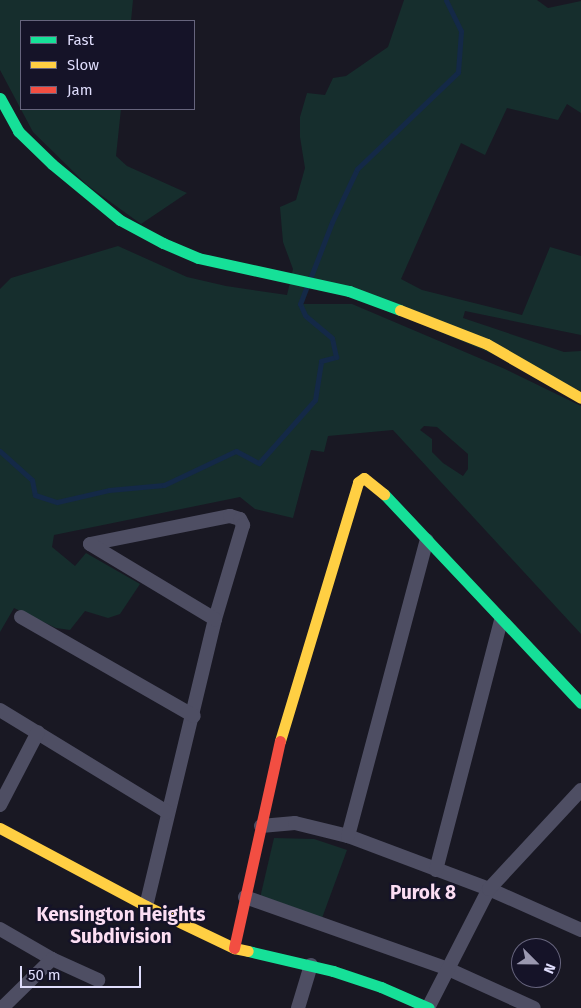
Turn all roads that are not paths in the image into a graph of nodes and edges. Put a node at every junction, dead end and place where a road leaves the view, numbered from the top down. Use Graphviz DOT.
graph roads {
  1 [pos="0,98"];
  2 [pos="581,398"];
  3 [pos="428,540"];
  4 [pos="21,617"];
  5 [pos="215,620"];
  6 [pos="501,621"];
  7 [pos="581,703"];
  8 [pos="0,710"];
  9 [pos="194,716"];
  10 [pos="38,732"];
  11 [pos="581,790"];
  12 [pos="0,805"];
  13 [pos="167,812"];
  14 [pos="261,826"];
  15 [pos="0,828"];
  16 [pos="348,836"];
  17 [pos="436,870"];
  18 [pos="489,889"];
  19 [pos="245,897"];
  20 [pos="146,906"];
  21 [pos="579,926"];
  22 [pos="0,929"];
  23 [pos="234,948"];
  24 [pos="52,959"];
  25 [pos="311,965"];
  26 [pos="448,969"];
  27 [pos="98,980"];
  28 [pos="2,1008"];
  29 [pos="298,1008"];
  30 [pos="429,1008"];
  31 [pos="534,1008"];
  1 -- 2 [label="street"];
  3 -- 6 [label="street"];
  3 -- 14 [label="street"];
  3 -- 16 [label="street"];
  4 -- 9 [label="street"];
  5 -- 5 [label="street"];
  5 -- 9 [label="street"];
  6 -- 7 [label="street"];
  6 -- 17 [label="street"];
  8 -- 10 [label="street"];
  9 -- 13 [label="street"];
  10 -- 12 [label="street"];
  10 -- 13 [label="street"];
  11 -- 18 [label="street"];
  13 -- 20 [label="street"];
  14 -- 16 [label="street"];
  14 -- 19 [label="street"];
  15 -- 20 [label="street"];
  16 -- 17 [label="street"];
  17 -- 18 [label="street"];
  18 -- 21 [label="street"];
  18 -- 26 [label="street"];
  19 -- 23 [label="street"];
  19 -- 26 [label="street"];
  20 -- 23 [label="street"];
  22 -- 24 [label="street"];
  23 -- 25 [label="street"];
  24 -- 27 [label="street"];
  24 -- 28 [label="street"];
  25 -- 29 [label="street"];
  25 -- 30 [label="street"];
  26 -- 30 [label="street"];
  26 -- 31 [label="street"];
}
